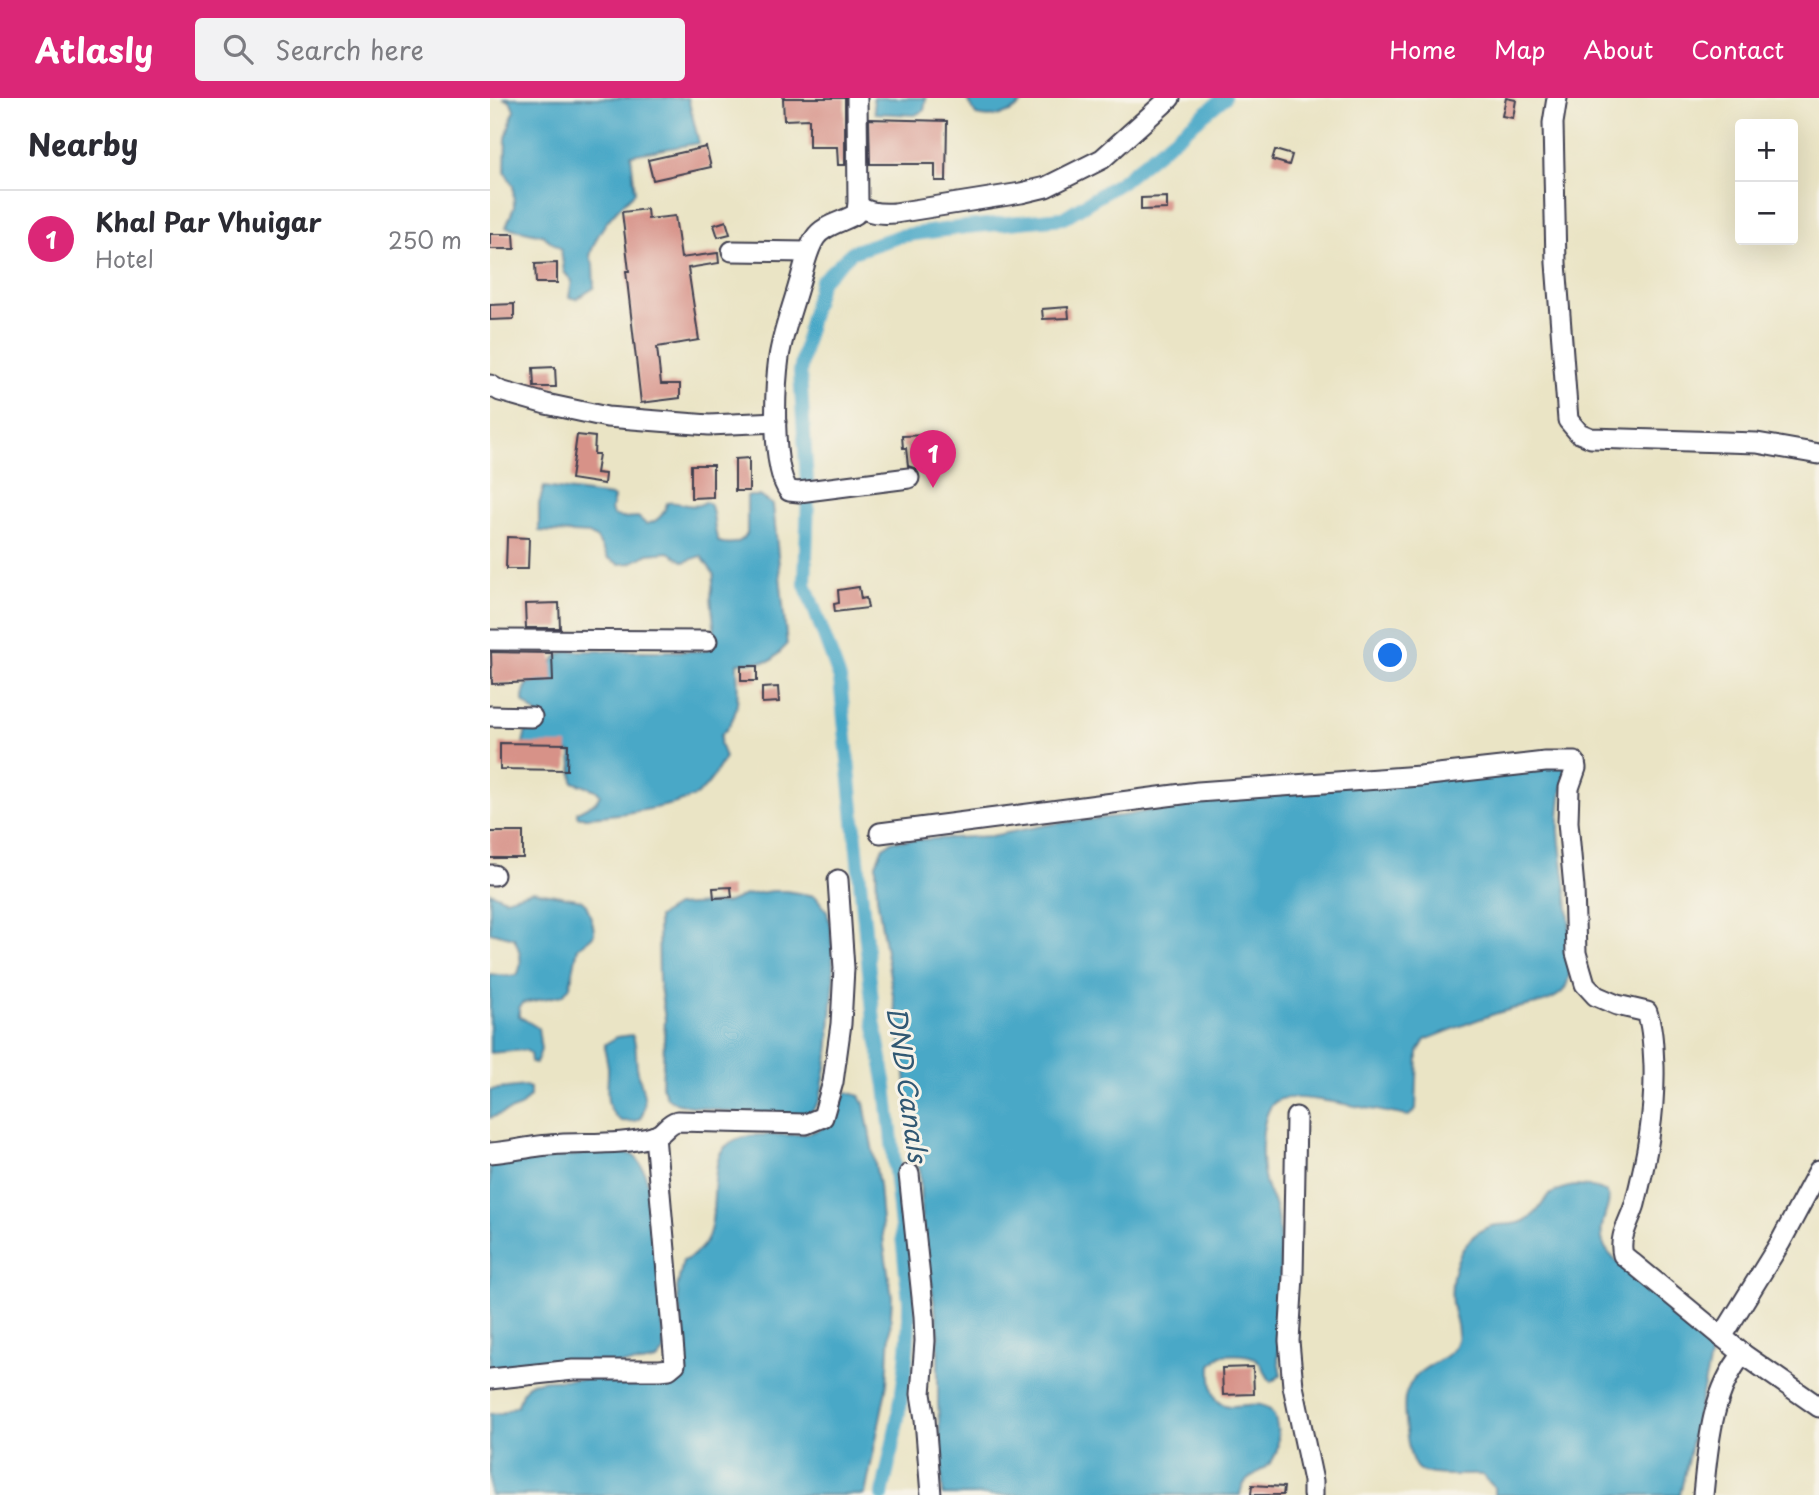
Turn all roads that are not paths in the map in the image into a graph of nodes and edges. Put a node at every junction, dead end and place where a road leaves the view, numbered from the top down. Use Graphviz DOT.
graph roads {
  1 [pos="856,98"];
  2 [pos="1170,98"];
  3 [pos="1557,98"];
  4 [pos="858,205"];
  5 [pos="732,251"];
  6 [pos="808,252"];
  7 [pos="490,385"];
  8 [pos="776,422"];
  9 [pos="1819,454"];
  10 [pos="909,478"];
  11 [pos="490,640"];
  12 [pos="707,641"];
  13 [pos="490,716"];
  14 [pos="532,717"];
  15 [pos="880,833"];
  16 [pos="838,880"];
  17 [pos="1296,1117"];
  18 [pos="655,1136"];
  19 [pos="490,1153"];
  20 [pos="1819,1170"];
  21 [pos="909,1174"];
  22 [pos="1721,1337"];
  23 [pos="1743,1354"];
  24 [pos="490,1379"];
  25 [pos="1819,1407"];
  26 [pos="931,1495"];
  27 [pos="1314,1495"];
  28 [pos="1703,1495"];
  1 -- 4 [label="street"];
  2 -- 4 [label="street"];
  3 -- 9 [label="street"];
  4 -- 6 [label="street"];
  5 -- 6 [label="street"];
  6 -- 8 [label="street"];
  7 -- 8 [label="street"];
  8 -- 10 [label="street"];
  11 -- 12 [label="street"];
  13 -- 14 [label="street"];
  15 -- 22 [label="street"];
  16 -- 18 [label="street"];
  17 -- 27 [label="street"];
  18 -- 19 [label="street"];
  18 -- 24 [label="street"];
  20 -- 22 [label="street"];
  21 -- 26 [label="street"];
  22 -- 23 [label="street"];
  23 -- 25 [label="street"];
  23 -- 28 [label="street"];
}
